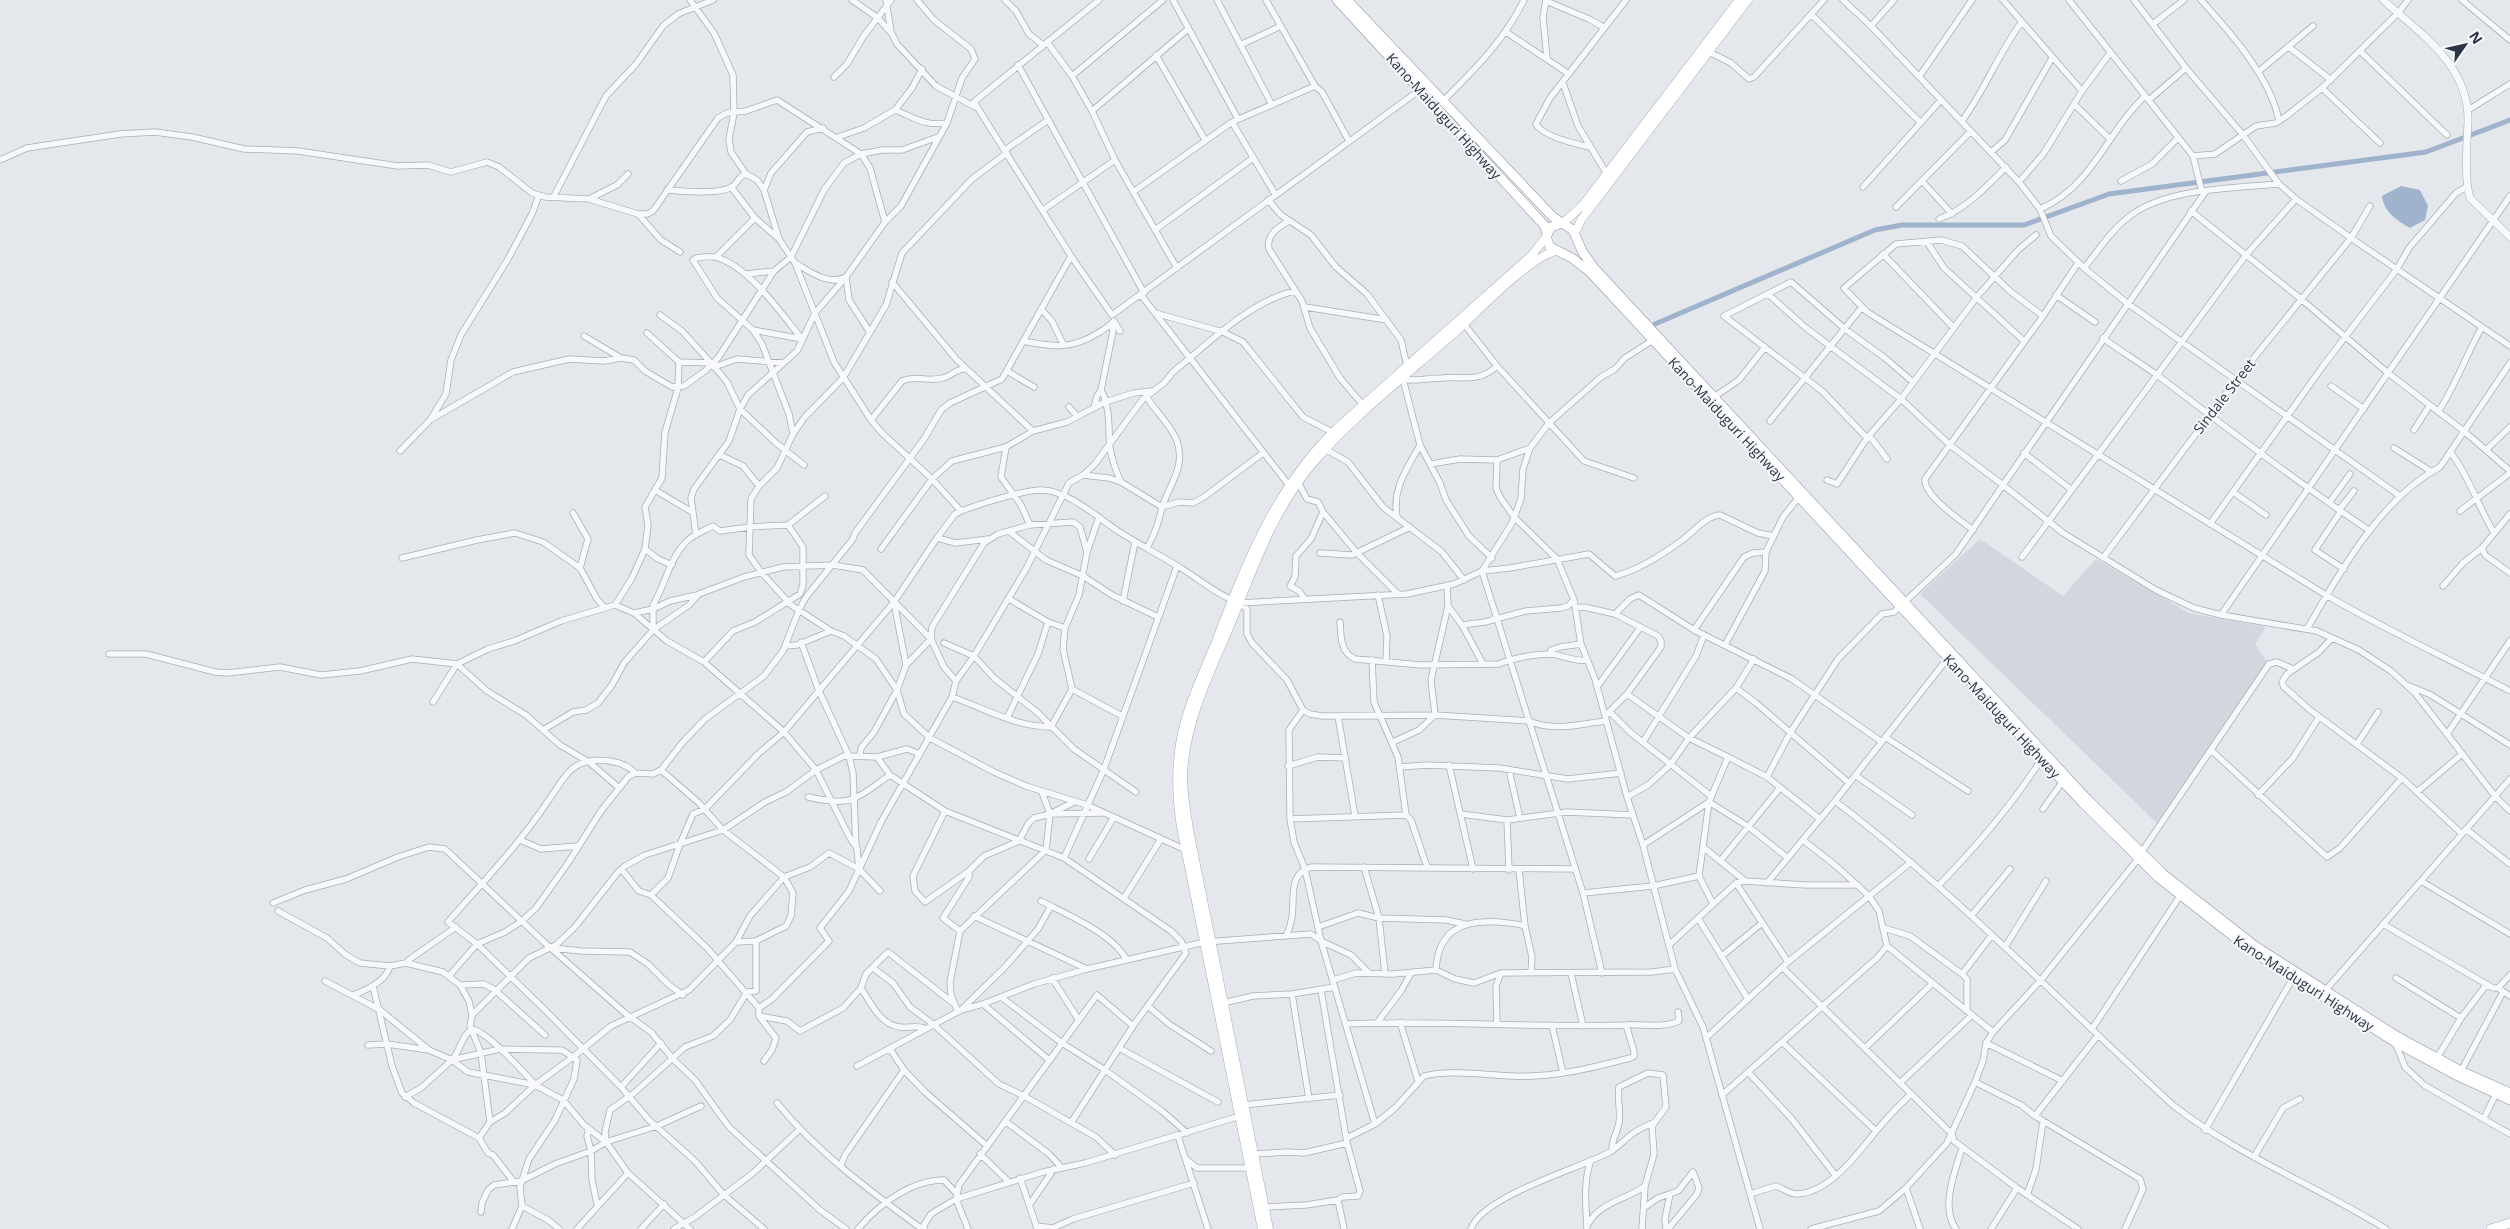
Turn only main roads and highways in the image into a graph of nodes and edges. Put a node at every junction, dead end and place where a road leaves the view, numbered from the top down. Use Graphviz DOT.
graph roads {
  1 [pos="1337,0"];
  2 [pos="1347,0"];
  3 [pos="1739,0"];
  4 [pos="1748,0"];
  5 [pos="1423,87"];
  6 [pos="1562,223"];
  7 [pos="1547,235"];
  8 [pos="1575,235"];
  9 [pos="1558,252"];
  10 [pos="1736,424"];
  11 [pos="1236,601"];
  12 [pos="1902,604"];
  13 [pos="2140,856"];
  14 [pos="1208,941"];
  15 [pos="2324,993"];
  16 [pos="2510,1093"];
  17 [pos="2510,1100"];
  18 [pos="2510,1223"];
  19 [pos="1262,1229"];
  20 [pos="1269,1229"];
  21 [pos="2491,1229"];
  1 -- 5 [label="main road, Kano-Maiduguri Highway"];
  2 -- 5 [label="main road, Kano-Maiduguri Highway"];
  3 -- 6 [label="main road"];
  4 -- 8 [label="main road"];
  5 -- 6 [label="main road, Kano-Maiduguri Highway"];
  5 -- 7 [label="main road, Kano-Maiduguri Highway"];
  6 -- 7 [label="main road"];
  6 -- 8 [label="main road"];
  7 -- 9 [label="main road"];
  7 -- 11 [label="main road"];
  8 -- 9 [label="main road"];
  8 -- 10 [label="main road, Kano-Maiduguri Highway"];
  9 -- 10 [label="main road, Kano-Maiduguri Highway"];
  9 -- 11 [label="main road"];
  10 -- 12 [label="main road, Kano-Maiduguri Highway"];
  10 -- 12 [label="main road, Kano-Maiduguri Highway"];
  11 -- 14 [label="main road"];
  11 -- 14 [label="main road"];
  12 -- 13 [label="main road, Kano-Maiduguri Highway"];
  12 -- 13 [label="main road, Kano-Maiduguri Highway"];
  13 -- 15 [label="main road, Kano-Maiduguri Highway"];
  13 -- 15 [label="main road, Kano-Maiduguri Highway"];
  14 -- 19 [label="main road"];
  14 -- 20 [label="main road"];
  15 -- 16 [label="main road, Kano-Maiduguri Highway"];
  15 -- 17 [label="main road, Kano-Maiduguri Highway"];
  18 -- 21 [label="main road"];
}
